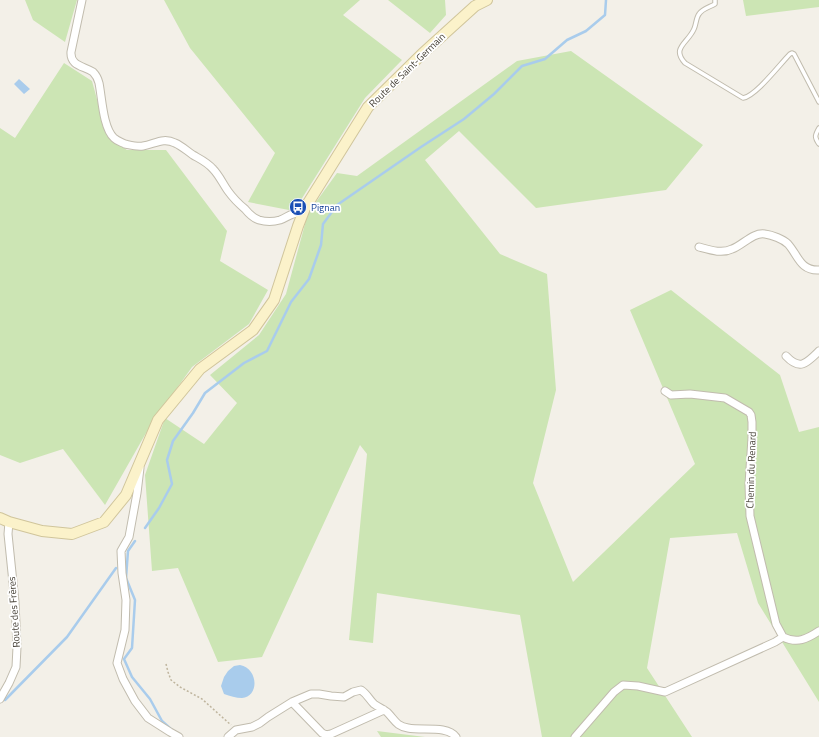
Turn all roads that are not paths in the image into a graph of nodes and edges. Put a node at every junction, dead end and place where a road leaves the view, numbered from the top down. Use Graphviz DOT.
graph roads {
  1 [pos="82,0"];
  2 [pos="486,0"];
  3 [pos="716,0"];
  4 [pos="819,102"];
  5 [pos="819,128"];
  6 [pos="819,144"];
  7 [pos="302,213"];
  8 [pos="699,248"];
  9 [pos="819,270"];
  10 [pos="819,350"];
  11 [pos="786,356"];
  12 [pos="665,391"];
  13 [pos="141,460"];
  14 [pos="5,520"];
  15 [pos="819,631"];
  16 [pos="783,637"];
  17 [pos="0,699"];
  18 [pos="292,702"];
  19 [pos="384,710"];
  20 [pos="179,737"];
  21 [pos="228,737"];
  22 [pos="456,737"];
  23 [pos="575,737"];
  1 -- 7 [label="street"];
  2 -- 7 [label="street, Route de Saint-Germain"];
  3 -- 4 [label="lane"];
  5 -- 6 [label="lane"];
  7 -- 13 [label="street, Route de Saint-Germain"];
  8 -- 9 [label="street"];
  10 -- 11 [label="street"];
  12 -- 16 [label="street, Chemin du Renard"];
  13 -- 14 [label="street, Route de Saint-Germain"];
  13 -- 20 [label="street"];
  14 -- 17 [label="street, Route des Frères"];
  15 -- 16 [label="street"];
  16 -- 23 [label="street"];
  18 -- 19 [label="street"];
  18 -- 19 [label="street"];
  18 -- 21 [label="street"];
  19 -- 22 [label="street"];
}
